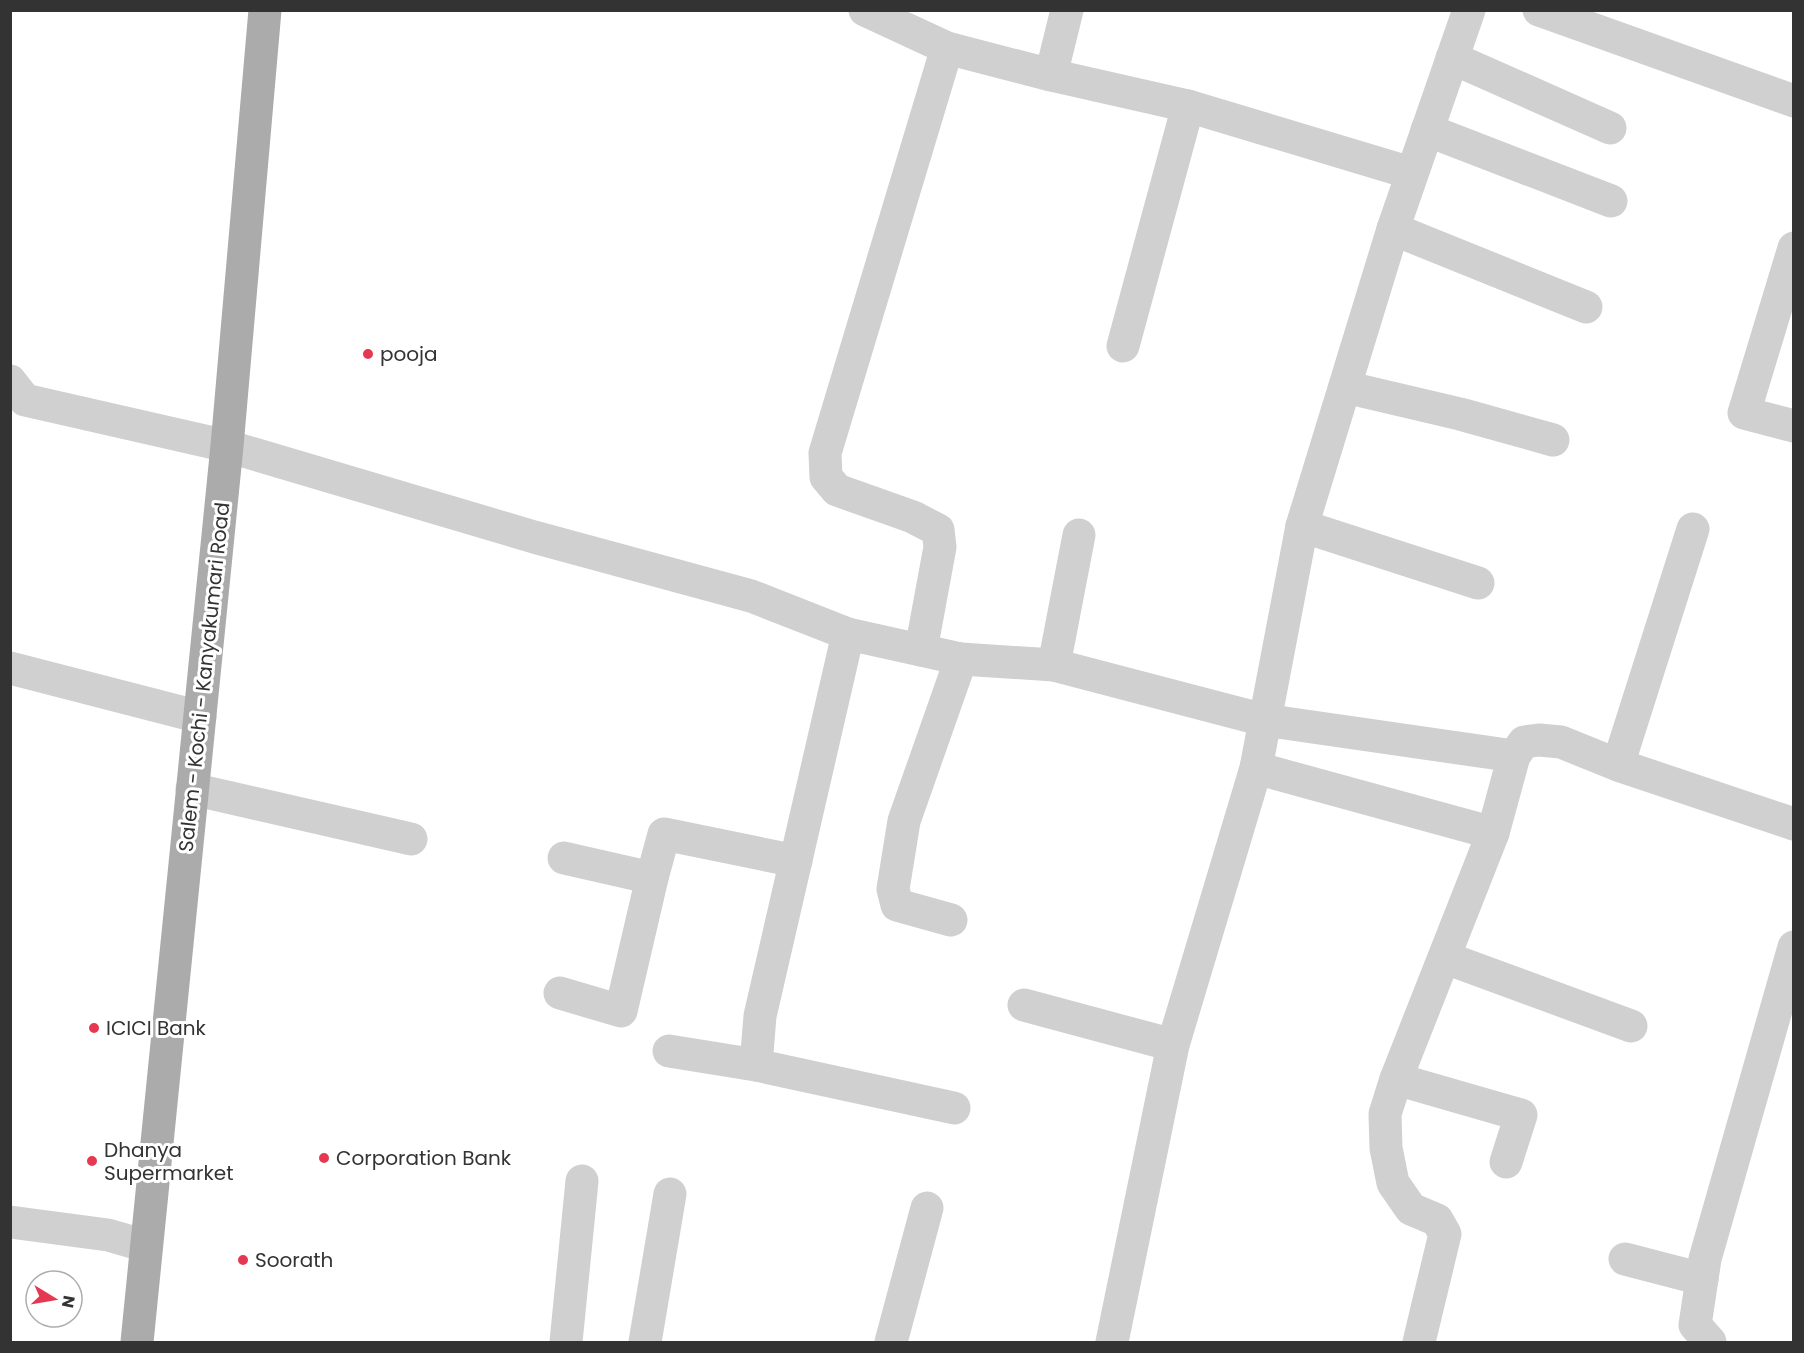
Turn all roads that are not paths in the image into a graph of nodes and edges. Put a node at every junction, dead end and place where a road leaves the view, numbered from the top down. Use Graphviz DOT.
graph roads {
  1 [pos="265,10"];
  2 [pos="865,10"];
  3 [pos="1067,10"];
  4 [pos="1469,10"];
  5 [pos="1539,10"];
  6 [pos="947,48"];
  7 [pos="1452,58"];
  8 [pos="1051,75"];
  9 [pos="1794,101"];
  10 [pos="1188,106"];
  11 [pos="1611,128"];
  12 [pos="1427,129"];
  13 [pos="1411,173"];
  14 [pos="1611,201"];
  15 [pos="1393,228"];
  16 [pos="1794,248"];
  17 [pos="1587,307"];
  18 [pos="1123,346"];
  19 [pos="10,381"];
  20 [pos="1345,387"];
  21 [pos="1794,426"];
  22 [pos="1553,440"];
  23 [pos="227,446"];
  24 [pos="1302,526"];
  25 [pos="1693,529"];
  26 [pos="1079,535"];
  27 [pos="1478,583"];
  28 [pos="848,634"];
  29 [pos="921,650"];
  30 [pos="961,659"];
  31 [pos="1054,665"];
  32 [pos="10,668"];
  33 [pos="200,717"];
  34 [pos="1264,720"];
  35 [pos="1514,756"];
  36 [pos="1618,765"];
  37 [pos="1257,768"];
  38 [pos="192,789"];
  39 [pos="1794,824"];
  40 [pos="1493,833"];
  41 [pos="411,839"];
  42 [pos="564,858"];
  43 [pos="796,861"];
  44 [pos="652,878"];
  45 [pos="951,920"];
  46 [pos="1794,946"];
  47 [pos="1446,958"];
  48 [pos="560,993"];
  49 [pos="1786,1003"];
  50 [pos="1024,1005"];
  51 [pos="1631,1026"];
  52 [pos="1173,1046"];
  53 [pos="669,1050"];
  54 [pos="756,1065"];
  55 [pos="1396,1079"];
  56 [pos="954,1108"];
  57 [pos="1506,1162"];
  58 [pos="582,1181"];
  59 [pos="670,1194"];
  60 [pos="927,1208"];
  61 [pos="10,1222"];
  62 [pos="146,1246"];
  63 [pos="1625,1259"];
  64 [pos="1702,1279"];
  65 [pos="137,1342"];
  66 [pos="566,1342"];
  67 [pos="645,1342"];
  68 [pos="891,1342"];
  69 [pos="1112,1342"];
  70 [pos="1419,1342"];
  71 [pos="1710,1342"];
  1 -- 23 [label="main road, Salem - Kochi - Kanyakumari Road"];
  2 -- 6 [label="street"];
  3 -- 8 [label="street"];
  4 -- 7 [label="street"];
  5 -- 9 [label="street"];
  6 -- 8 [label="street"];
  6 -- 29 [label="street"];
  7 -- 11 [label="street"];
  7 -- 12 [label="street"];
  8 -- 10 [label="street"];
  10 -- 13 [label="street"];
  10 -- 18 [label="street"];
  12 -- 13 [label="street"];
  12 -- 14 [label="street"];
  13 -- 15 [label="street"];
  15 -- 17 [label="street"];
  15 -- 20 [label="street"];
  16 -- 21 [label="street"];
  19 -- 23 [label="street"];
  20 -- 22 [label="street"];
  20 -- 24 [label="street"];
  23 -- 28 [label="street"];
  23 -- 33 [label="main road, Salem - Kochi - Kanyakumari Road"];
  24 -- 27 [label="street"];
  24 -- 34 [label="street"];
  25 -- 36 [label="street"];
  26 -- 31 [label="street"];
  28 -- 29 [label="street"];
  28 -- 43 [label="street"];
  29 -- 30 [label="street"];
  30 -- 31 [label="street"];
  30 -- 45 [label="street"];
  31 -- 34 [label="street"];
  32 -- 33 [label="street"];
  33 -- 38 [label="main road, Salem - Kochi - Kanyakumari Road"];
  34 -- 35 [label="street"];
  34 -- 37 [label="street"];
  35 -- 36 [label="street"];
  35 -- 40 [label="street"];
  36 -- 39 [label="street"];
  37 -- 40 [label="street"];
  37 -- 52 [label="street"];
  38 -- 41 [label="street"];
  38 -- 62 [label="main road, Salem - Kochi - Kanyakumari Road"];
  40 -- 47 [label="street"];
  42 -- 44 [label="street"];
  43 -- 44 [label="street"];
  43 -- 54 [label="street"];
  44 -- 48 [label="street"];
  46 -- 49 [label="street"];
  47 -- 51 [label="street"];
  47 -- 55 [label="street"];
  49 -- 64 [label="street"];
  50 -- 52 [label="street"];
  52 -- 69 [label="street"];
  53 -- 54 [label="street"];
  54 -- 56 [label="street"];
  55 -- 57 [label="street"];
  55 -- 70 [label="street"];
  58 -- 66 [label="street"];
  59 -- 67 [label="street"];
  60 -- 68 [label="street"];
  61 -- 62 [label="street"];
  62 -- 65 [label="main road, Salem - Kochi - Kanyakumari Road"];
  63 -- 64 [label="street"];
  64 -- 71 [label="street"];
}
